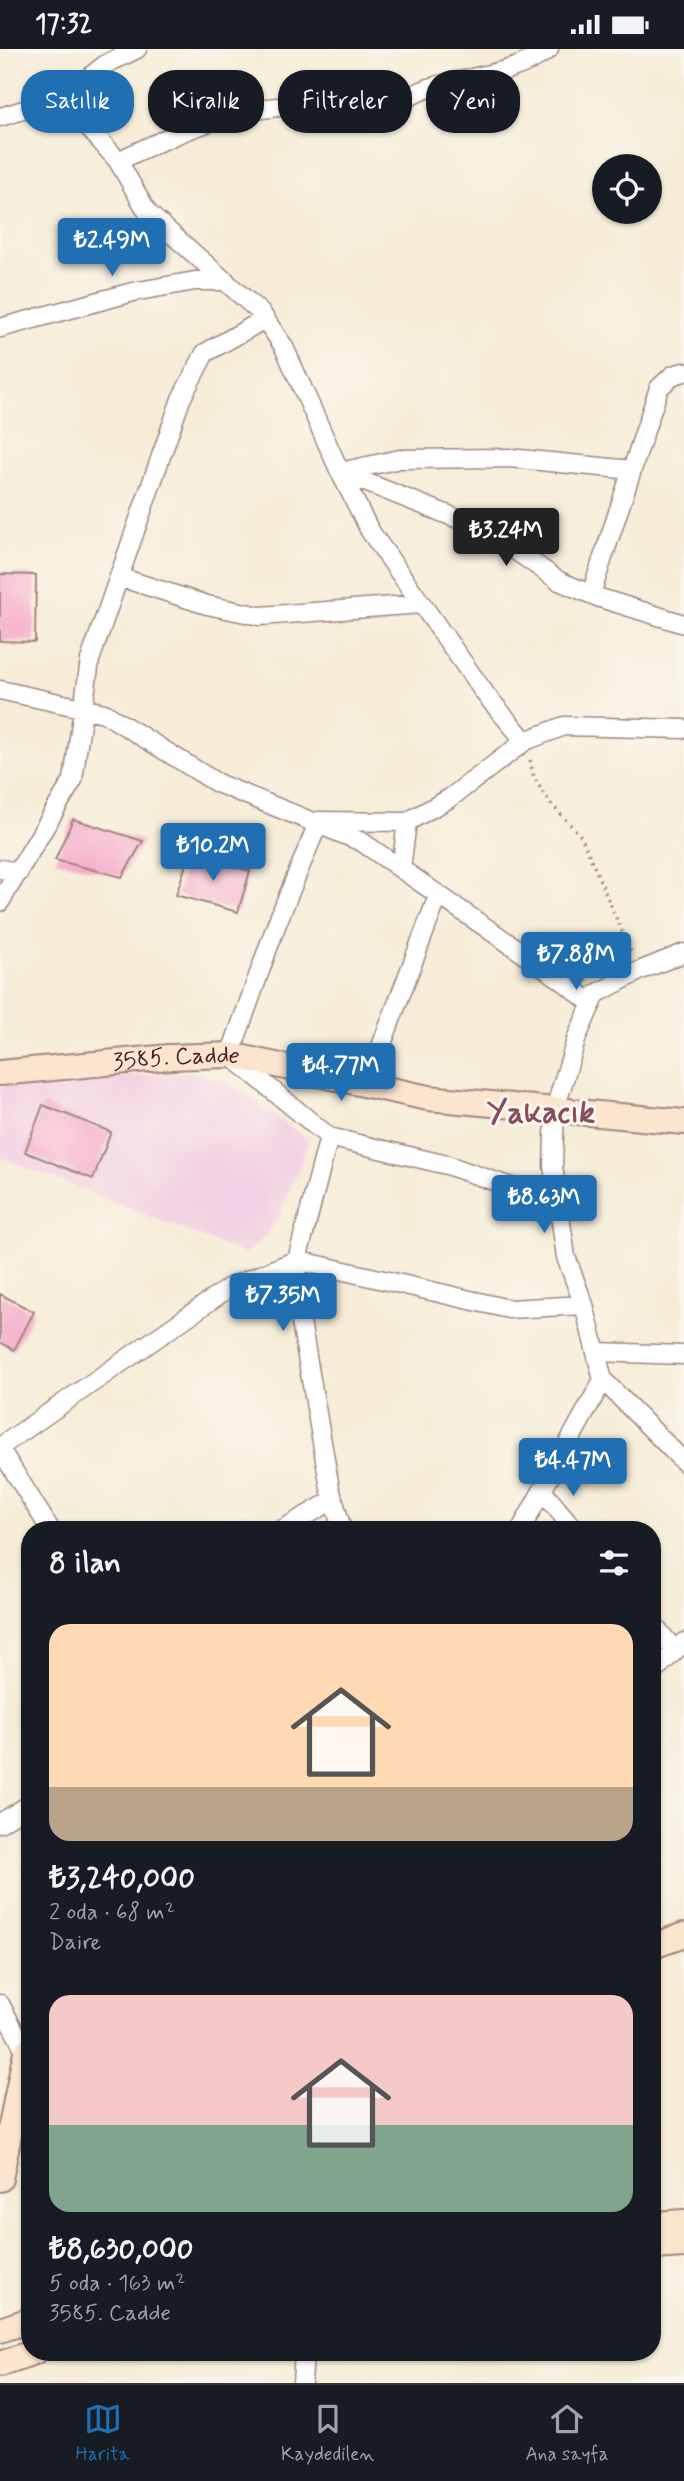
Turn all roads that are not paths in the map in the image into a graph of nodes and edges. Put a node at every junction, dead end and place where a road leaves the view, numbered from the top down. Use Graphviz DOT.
graph roads {
  1 [pos="137,49"];
  2 [pos="549,49"];
  3 [pos="98,70"];
  4 [pos="21,111"];
  5 [pos="0,117"];
  6 [pos="94,133"];
  7 [pos="118,161"];
  8 [pos="226,281"];
  9 [pos="265,319"];
  10 [pos="0,328"];
  11 [pos="684,372"];
  12 [pos="632,470"];
  13 [pos="340,472"];
  14 [pos="119,577"];
  15 [pos="591,594"];
  16 [pos="421,604"];
  17 [pos="684,624"];
  18 [pos="0,690"];
  19 [pos="83,708"];
  20 [pos="684,729"];
  21 [pos="525,741"];
  22 [pos="319,821"];
  23 [pos="407,822"];
  24 [pos="0,869"];
  25 [pos="401,869"];
  26 [pos="19,872"];
  27 [pos="438,896"];
  28 [pos="0,902"];
  29 [pos="684,953"];
  30 [pos="592,1004"];
  31 [pos="230,1055"];
  32 [pos="0,1073"];
  33 [pos="366,1086"];
  34 [pos="555,1109"];
  35 [pos="684,1122"];
  36 [pos="328,1137"];
  37 [pos="558,1203"];
  38 [pos="297,1260"];
  39 [pos="584,1305"];
  40 [pos="597,1352"];
  41 [pos="684,1355"];
  42 [pos="603,1380"];
  43 [pos="0,1448"];
  44 [pos="684,1462"];
  45 [pos="543,1492"];
  46 [pos="334,1500"];
  47 [pos="45,1521"];
  48 [pos="297,1521"];
  49 [pos="340,1521"];
  50 [pos="526,1521"];
  51 [pos="567,1521"];
  52 [pos="661,1631"];
  53 [pos="679,1646"];
  54 [pos="661,1664"];
  55 [pos="21,1809"];
  56 [pos="0,1822"];
  57 [pos="684,1935"];
  58 [pos="661,1942"];
  59 [pos="0,2004"];
  60 [pos="21,2039"];
  61 [pos="21,2056"];
  62 [pos="0,2069"];
  63 [pos="21,2083"];
  64 [pos="0,2179"];
  65 [pos="684,2222"];
  66 [pos="661,2223"];
  67 [pos="684,2245"];
  68 [pos="661,2246"];
  69 [pos="21,2324"];
  70 [pos="0,2330"];
  71 [pos="21,2357"];
  72 [pos="303,2361"];
  73 [pos="0,2364"];
  74 [pos="302,2383"];
  1 -- 3 [label="street"];
  2 -- 7 [label="street"];
  4 -- 5 [label="street"];
  6 -- 7 [label="street"];
  7 -- 8 [label="street"];
  8 -- 9 [label="street"];
  8 -- 10 [label="street"];
  9 -- 13 [label="street"];
  9 -- 14 [label="street"];
  11 -- 12 [label="street"];
  12 -- 13 [label="street"];
  12 -- 15 [label="street"];
  13 -- 15 [label="street"];
  13 -- 16 [label="street"];
  14 -- 16 [label="street"];
  14 -- 19 [label="street"];
  15 -- 17 [label="street"];
  16 -- 21 [label="street"];
  18 -- 19 [label="street"];
  19 -- 22 [label="street"];
  19 -- 26 [label="street"];
  20 -- 21 [label="street"];
  21 -- 23 [label="street"];
  22 -- 23 [label="street"];
  22 -- 25 [label="street"];
  22 -- 31 [label="street"];
  23 -- 25 [label="street"];
  24 -- 26 [label="street"];
  25 -- 27 [label="street"];
  26 -- 28 [label="street"];
  27 -- 30 [label="street"];
  27 -- 33 [label="street"];
  29 -- 30 [label="street"];
  30 -- 34 [label="street"];
  31 -- 32 [label="main road, 3585. Cadde"];
  31 -- 33 [label="main road, 3585. Cadde"];
  31 -- 36 [label="street"];
  33 -- 34 [label="main road, 3585. Cadde"];
  34 -- 35 [label="main road, 3585. Cadde"];
  34 -- 37 [label="street"];
  36 -- 37 [label="street"];
  36 -- 38 [label="street"];
  37 -- 39 [label="street"];
  38 -- 39 [label="street"];
  38 -- 43 [label="street"];
  38 -- 46 [label="street"];
  39 -- 40 [label="street"];
  40 -- 41 [label="street"];
  40 -- 42 [label="street"];
  42 -- 44 [label="street"];
  42 -- 45 [label="street"];
  43 -- 47 [label="street"];
  45 -- 50 [label="street"];
  45 -- 51 [label="street"];
  46 -- 48 [label="street"];
  46 -- 49 [label="street"];
  52 -- 53 [label="street"];
  53 -- 54 [label="street"];
  55 -- 56 [label="street"];
  57 -- 58 [label="main road"];
  59 -- 60 [label="street"];
  61 -- 62 [label="main road"];
  63 -- 64 [label="main road"];
  65 -- 66 [label="main road"];
  67 -- 68 [label="main road"];
  69 -- 70 [label="main road"];
  71 -- 73 [label="main road"];
  72 -- 74 [label="street"];
}
